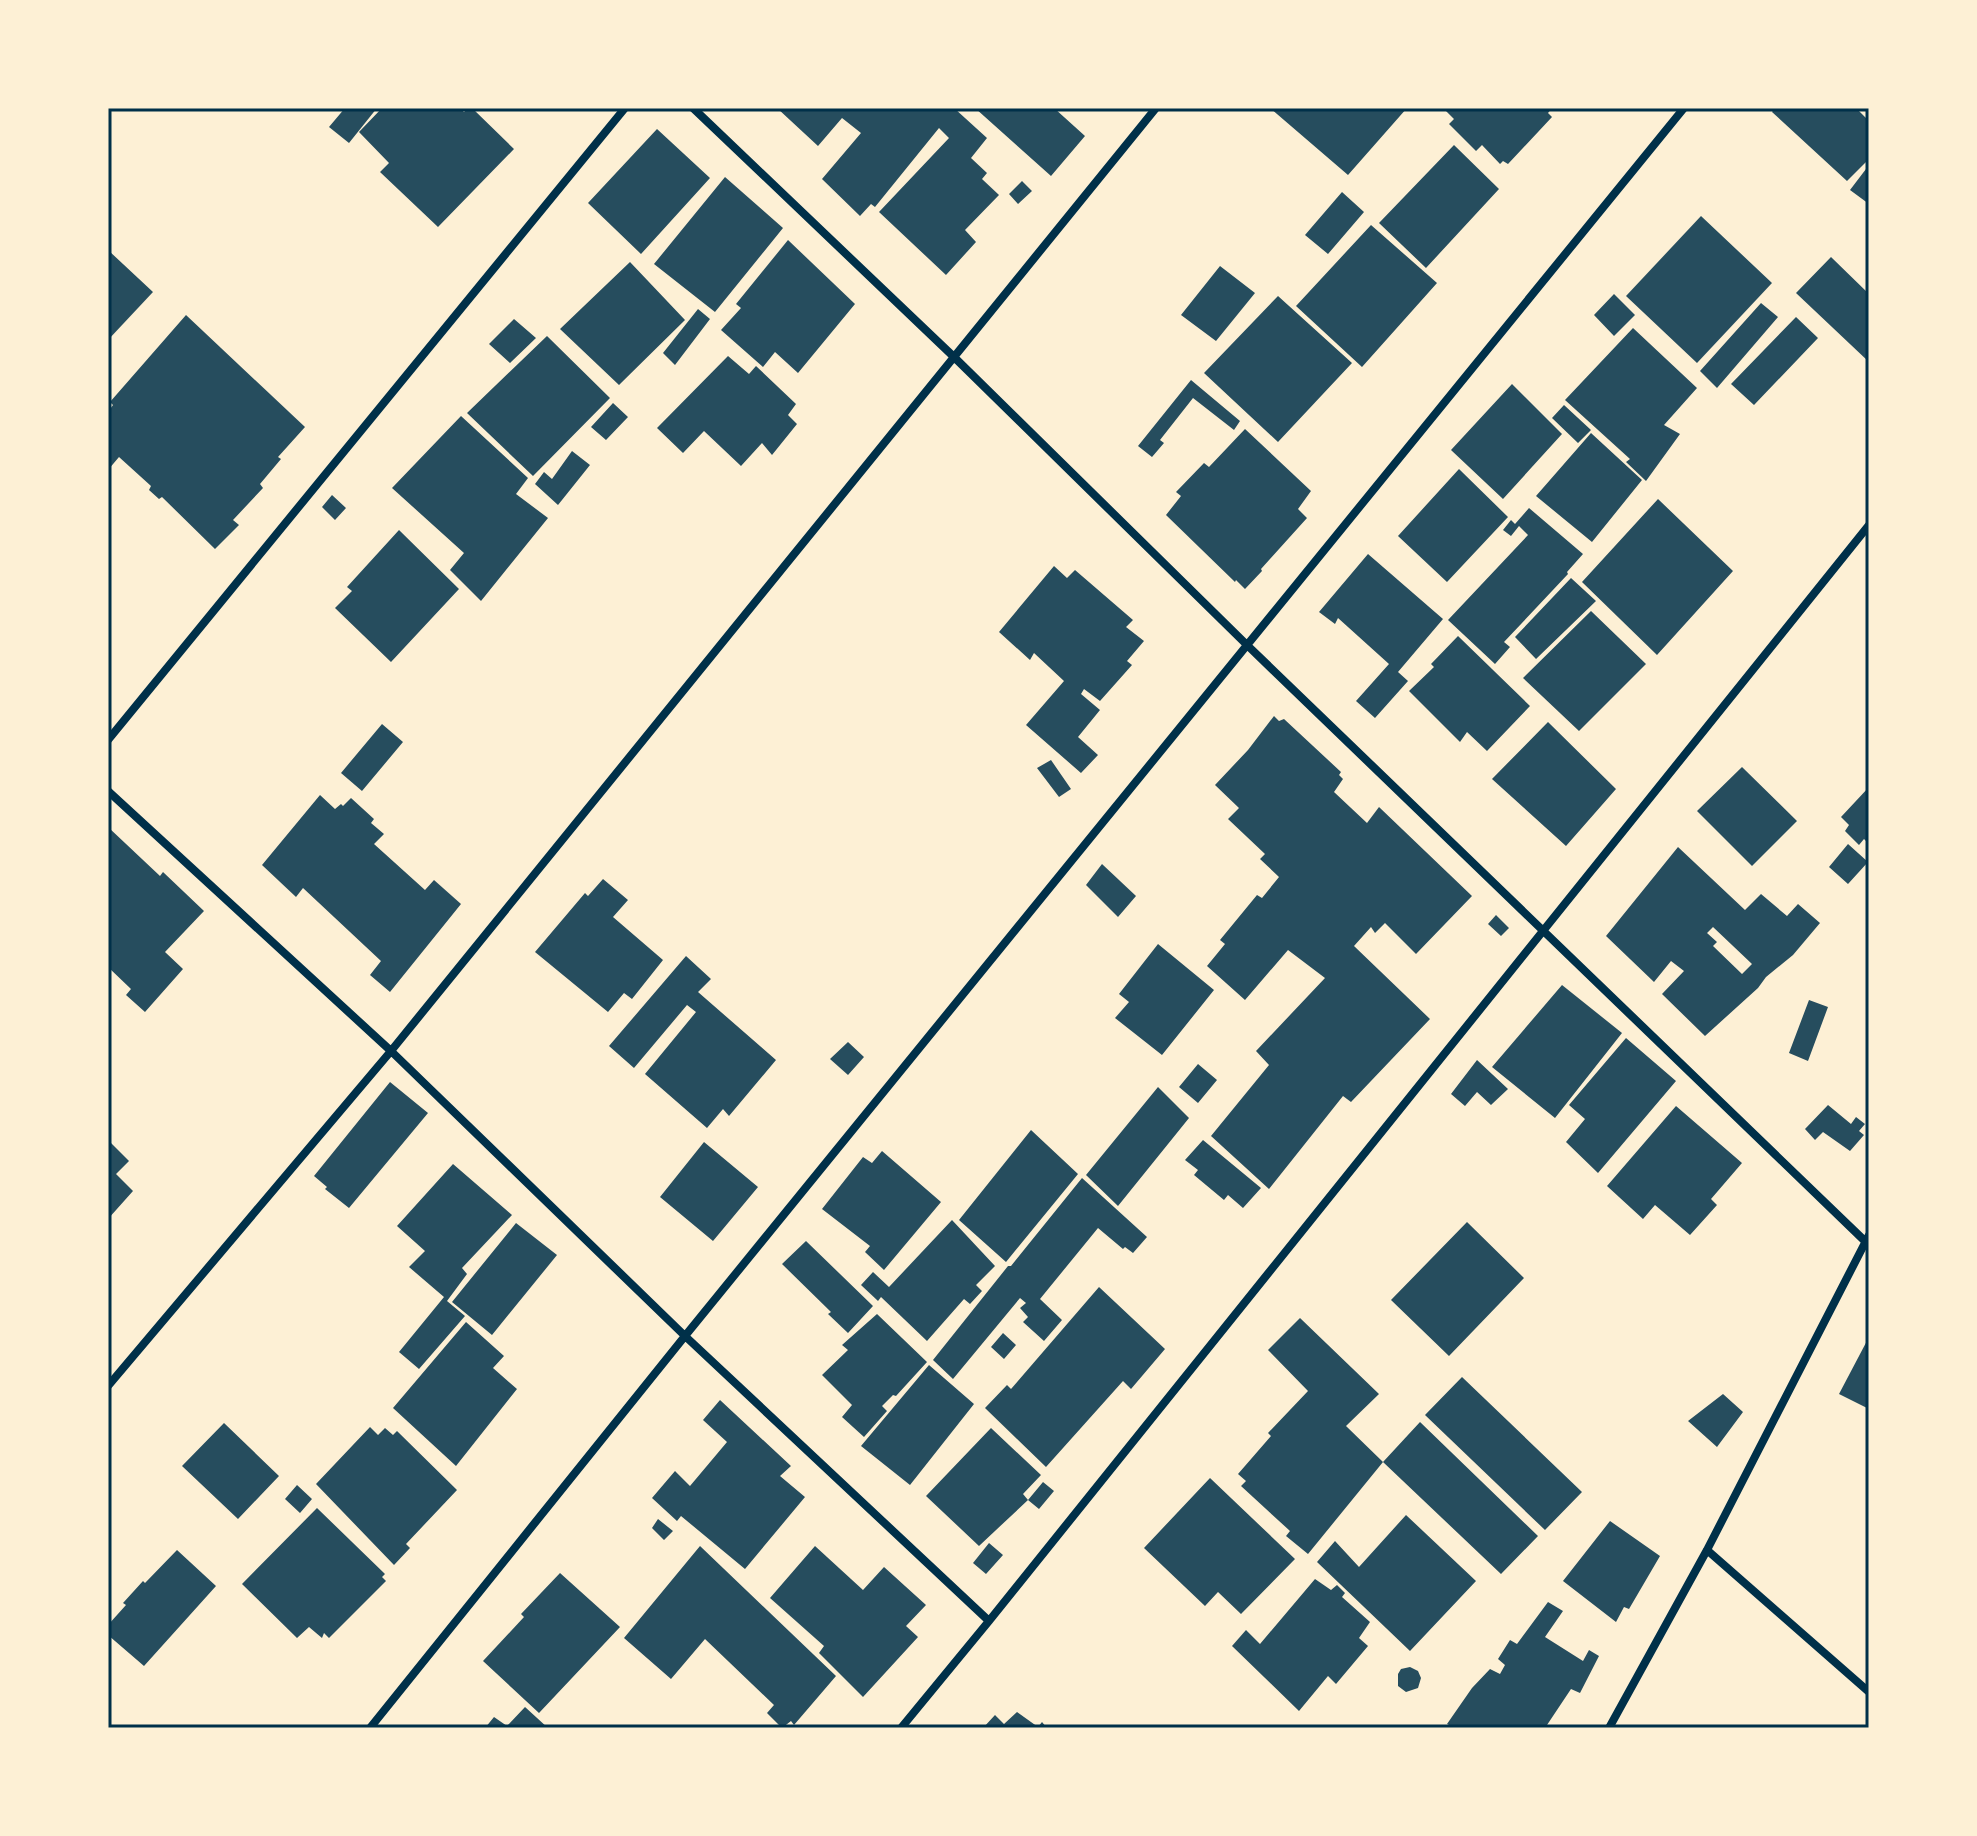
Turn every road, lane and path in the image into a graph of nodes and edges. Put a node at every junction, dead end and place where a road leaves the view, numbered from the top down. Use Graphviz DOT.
graph roads {
  1 [pos="625,108"];
  2 [pos="693,108"];
  3 [pos="1156,108"];
  4 [pos="1684,108"];
  5 [pos="954,357"];
  6 [pos="1869,525"];
  7 [pos="1247,645"];
  8 [pos="108,740"];
  9 [pos="108,791"];
  10 [pos="1543,931"];
  11 [pos="391,1051"];
  12 [pos="1868,1241"];
  13 [pos="685,1336"];
  14 [pos="108,1386"];
  15 [pos="1707,1550"];
  16 [pos="989,1621"];
  17 [pos="1869,1692"];
  18 [pos="370,1728"];
  19 [pos="901,1728"];
  20 [pos="1609,1728"];
  1 -- 8 [label="street"];
  2 -- 5 [label="street"];
  3 -- 5 [label="street"];
  4 -- 7 [label="street"];
  5 -- 7 [label="street"];
  5 -- 11 [label="street"];
  6 -- 10 [label="street"];
  7 -- 10 [label="street"];
  7 -- 13 [label="street"];
  9 -- 11 [label="street"];
  10 -- 12 [label="street"];
  10 -- 16 [label="street"];
  11 -- 13 [label="street"];
  11 -- 14 [label="street"];
  12 -- 15 [label="street"];
  13 -- 16 [label="street"];
  13 -- 18 [label="street"];
  15 -- 17 [label="street"];
  15 -- 20 [label="street"];
  16 -- 19 [label="street"];
}
